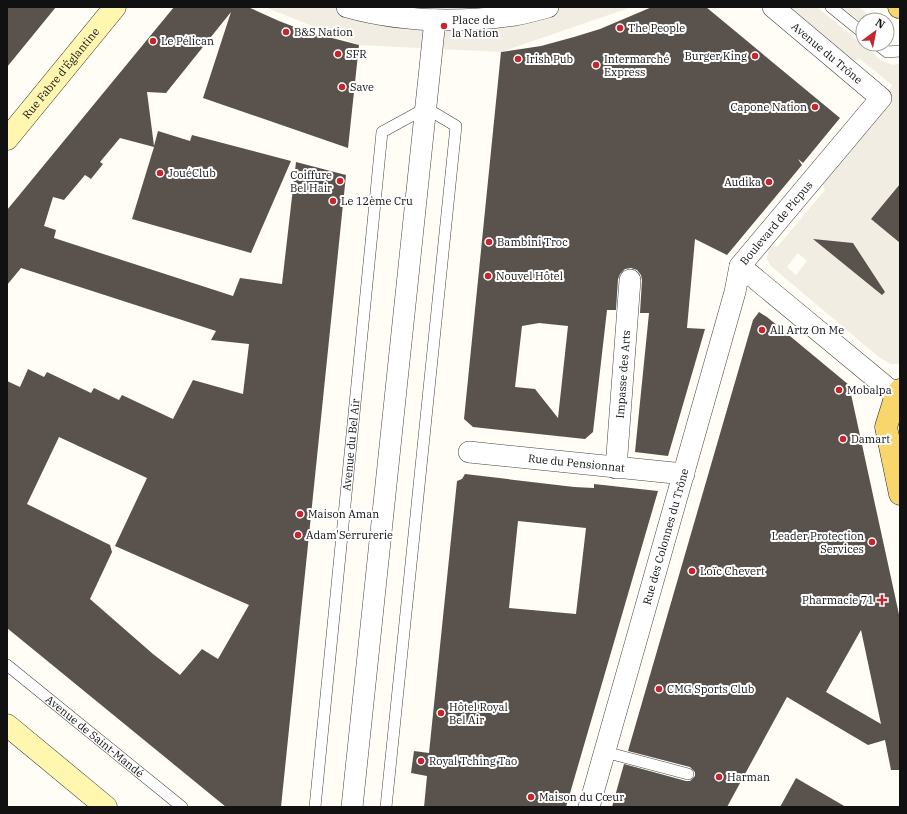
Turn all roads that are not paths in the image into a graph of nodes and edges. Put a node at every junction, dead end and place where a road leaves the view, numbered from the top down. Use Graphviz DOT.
graph roads {
  1 [pos="115,7"];
  2 [pos="347,7"];
  3 [pos="548,7"];
  4 [pos="773,7"];
  5 [pos="831,7"];
  6 [pos="435,20"];
  7 [pos="855,26"];
  8 [pos="881,98"];
  9 [pos="426,108"];
  10 [pos="7,139"];
  11 [pos="740,266"];
  12 [pos="630,280"];
  13 [pos="899,394"];
  14 [pos="469,452"];
  15 [pos="616,468"];
  16 [pos="684,474"];
  17 [pos="900,494"];
  18 [pos="7,665"];
  19 [pos="7,725"];
  20 [pos="605,752"];
  21 [pos="688,774"];
  22 [pos="106,807"];
  23 [pos="182,807"];
  24 [pos="315,807"];
  25 [pos="352,807"];
  26 [pos="386,807"];
  27 [pos="589,807"];
  1 -- 10 [label="street, Rue Fabre d'Églantine"];
  2 -- 6 [label="street"];
  3 -- 6 [label="street"];
  4 -- 8 [label="street, Avenue du Trône"];
  5 -- 7 [label="lane"];
  6 -- 9 [label="street"];
  8 -- 11 [label="street, Boulevard de Picpus"];
  9 -- 24 [label="lane, Avenue du Bel Air"];
  9 -- 25 [label="street"];
  9 -- 26 [label="lane"];
  11 -- 13 [label="street, Boulevard de Picpus"];
  11 -- 16 [label="street, Rue des Colonnes du Trône"];
  12 -- 15 [label="street, Impasse des Arts"];
  13 -- 17 [label="main road, Boulevard de Picpus"];
  14 -- 15 [label="street, Rue du Pensionnat"];
  15 -- 16 [label="street, Rue du Pensionnat"];
  16 -- 20 [label="street, Rue des Colonnes du Trône"];
  18 -- 23 [label="lane, Avenue de Saint-Mandé"];
  19 -- 22 [label="street"];
  20 -- 21 [label="lane"];
  20 -- 27 [label="street, Rue des Colonnes du Trône"];
}
